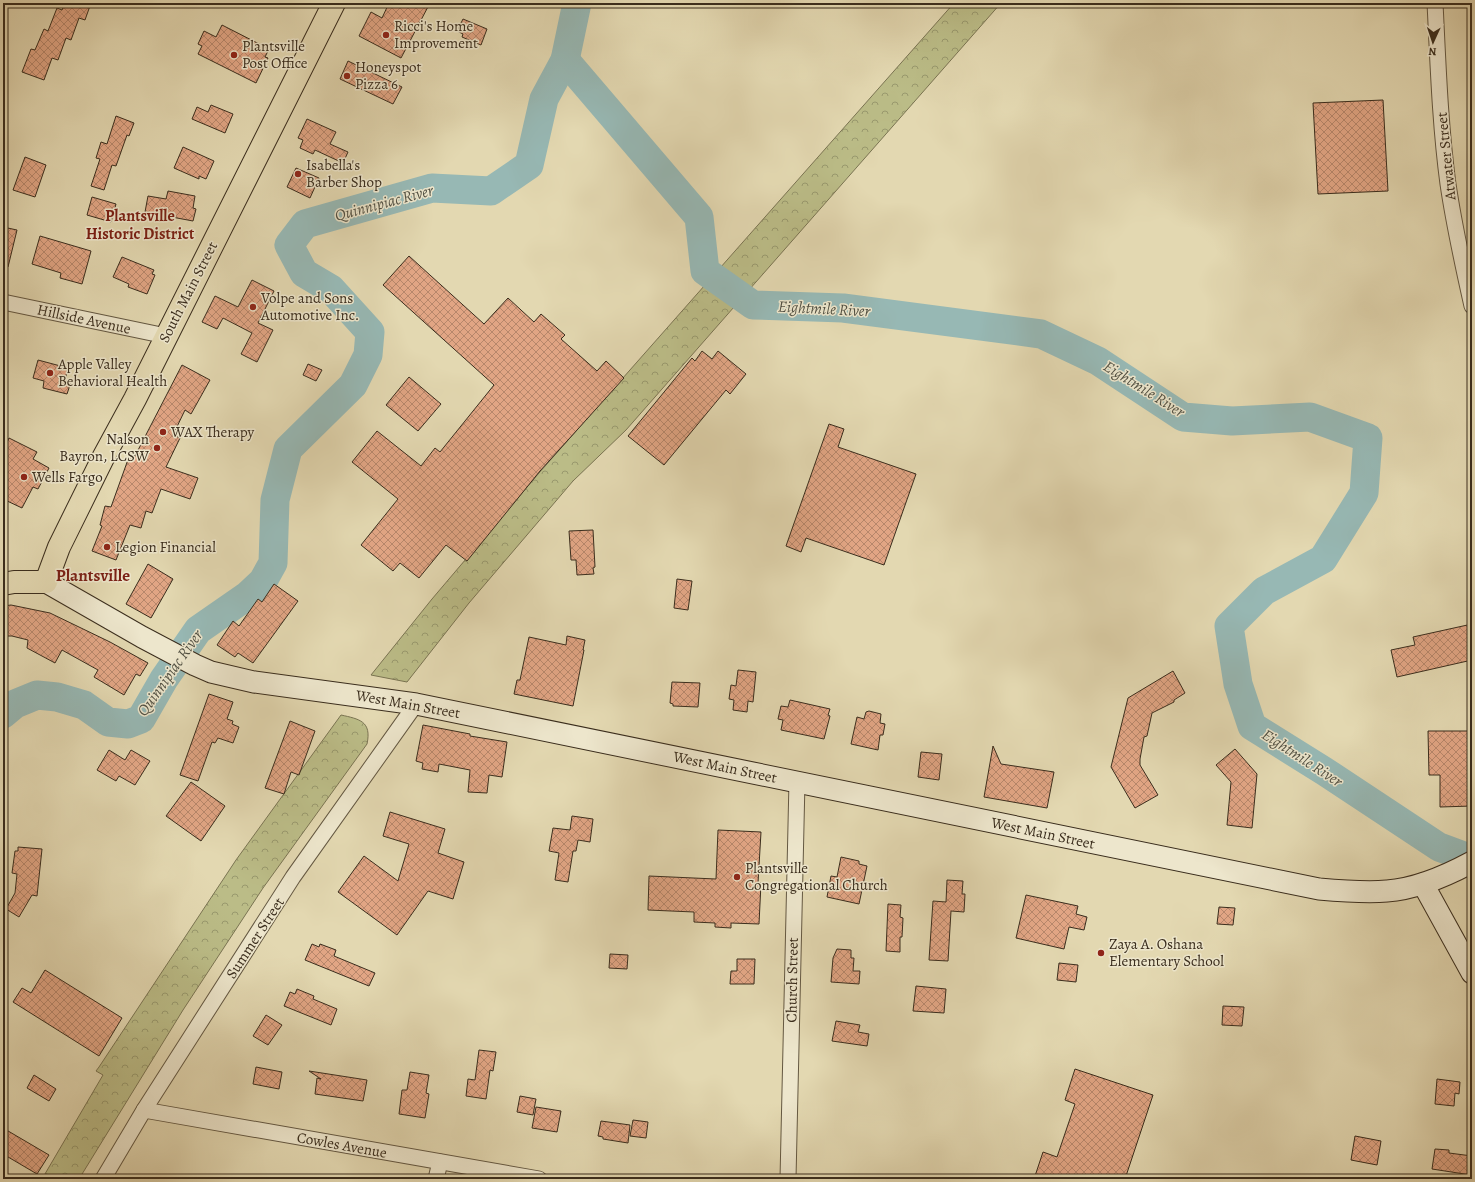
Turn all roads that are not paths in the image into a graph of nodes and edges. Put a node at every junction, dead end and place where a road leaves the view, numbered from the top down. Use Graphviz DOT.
graph roads {
  1 [pos="334,3"];
  2 [pos="1435,3"];
  3 [pos="3,302"];
  4 [pos="1472,306"];
  5 [pos="166,336"];
  6 [pos="46,582"];
  7 [pos="3,584"];
  8 [pos="416,704"];
  9 [pos="797,781"];
  10 [pos="1467,865"];
  11 [pos="1423,884"];
  12 [pos="1472,973"];
  13 [pos="144,1110"];
  14 [pos="440,1162"];
  15 [pos="104,1179"];
  16 [pos="436,1179"];
  17 [pos="539,1179"];
  18 [pos="788,1179"];
  1 -- 5 [label="highway, South Main Street"];
  2 -- 4 [label="street, Atwater Street"];
  3 -- 5 [label="street, Hillside Avenue"];
  5 -- 6 [label="highway, South Main Street"];
  6 -- 7 [label="highway"];
  6 -- 8 [label="main road, West Main Street"];
  8 -- 9 [label="main road, West Main Street"];
  8 -- 13 [label="street, Summer Street"];
  9 -- 11 [label="main road, West Main Street"];
  9 -- 18 [label="street, Church Street"];
  10 -- 11 [label="main road, West Main Street"];
  11 -- 12 [label="main road"];
  13 -- 14 [label="street, Cowles Avenue"];
  13 -- 15 [label="street, Summer Street"];
  14 -- 16 [label="street"];
  14 -- 17 [label="street, Cowles Avenue"];
}
